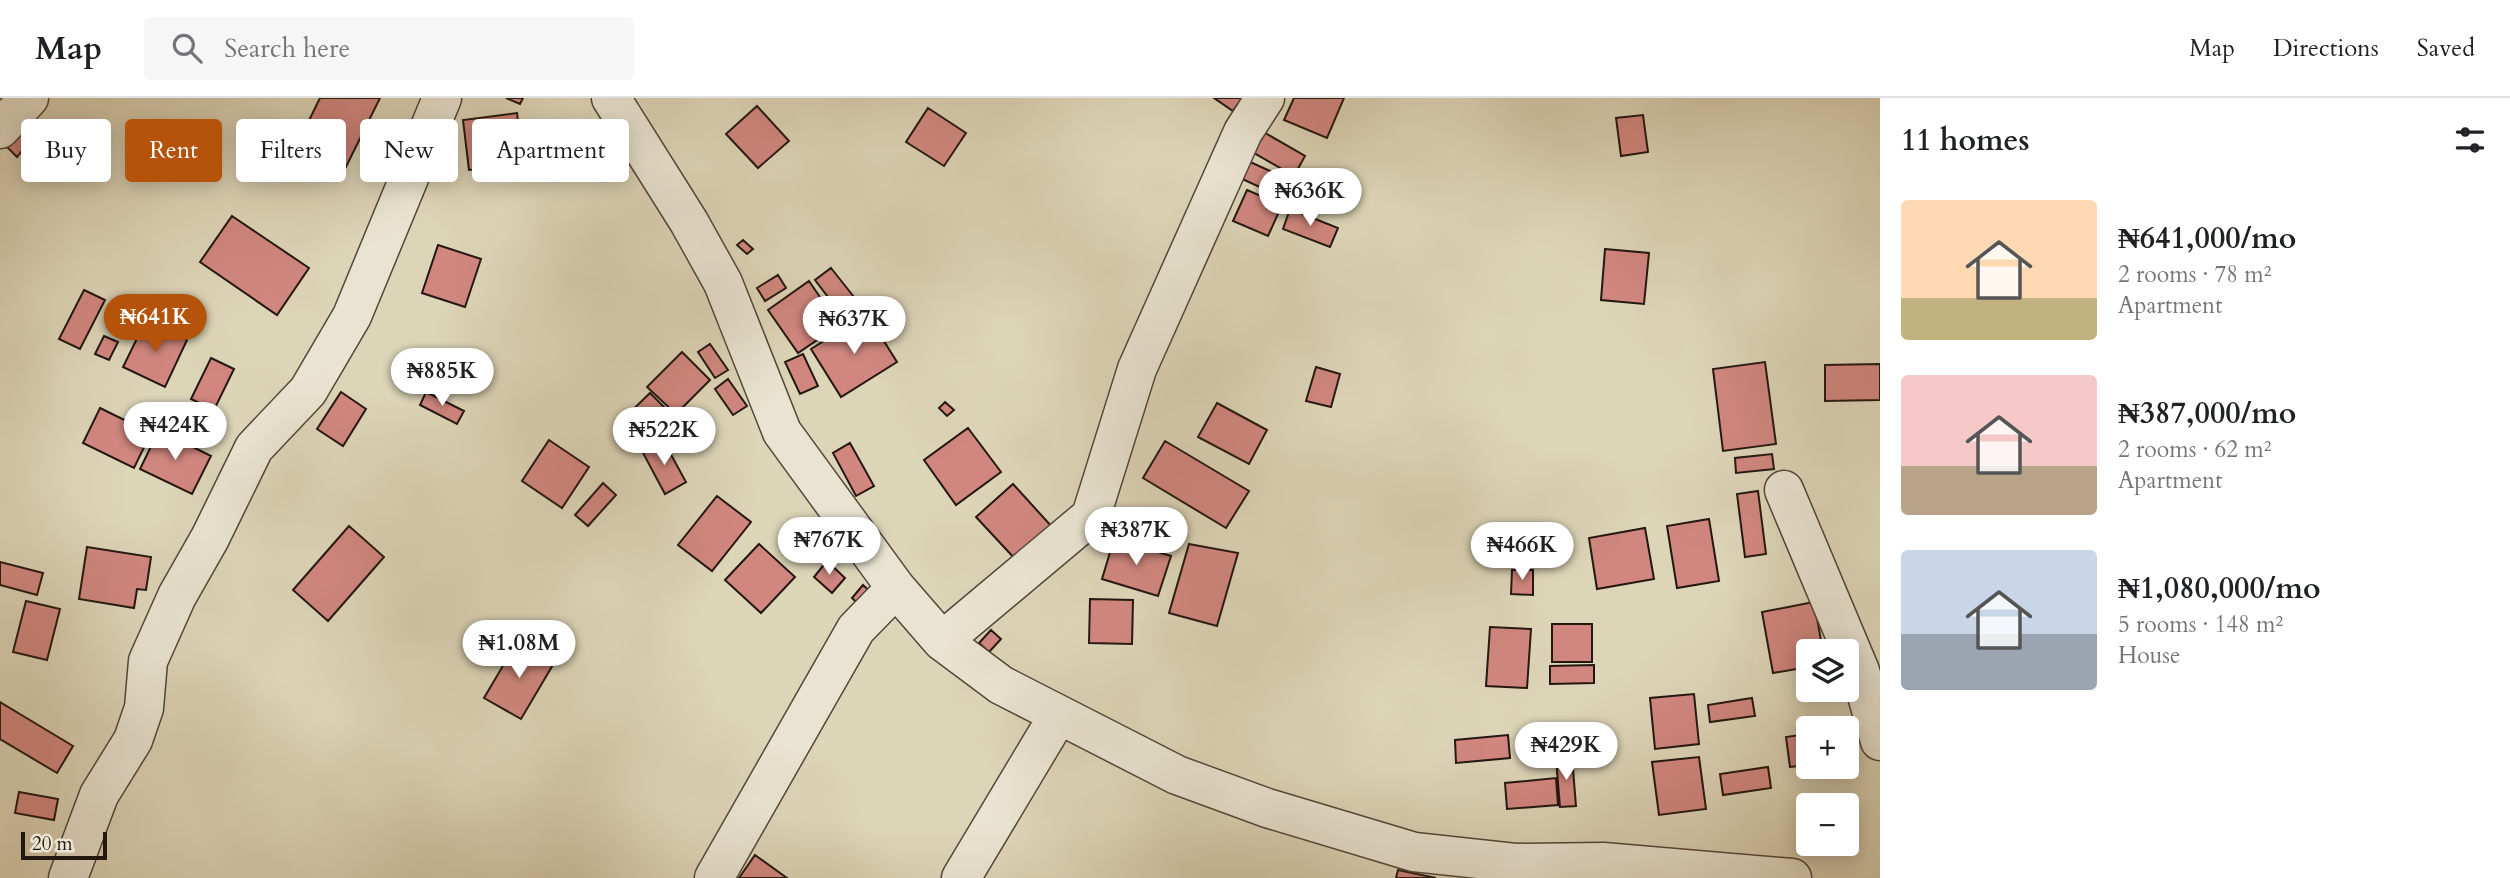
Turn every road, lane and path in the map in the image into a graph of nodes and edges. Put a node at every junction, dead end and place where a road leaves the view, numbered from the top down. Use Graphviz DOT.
graph roads {
  1 [pos="29,98"];
  2 [pos="442,98"];
  3 [pos="611,98"];
  4 [pos="1265,98"];
  5 [pos="0,129"];
  6 [pos="1784,490"];
  7 [pos="896,588"];
  8 [pos="942,641"];
  9 [pos="1058,716"];
  10 [pos="1880,741"];
  11 [pos="68,878"];
  12 [pos="714,878"];
  13 [pos="961,878"];
  14 [pos="1792,878"];
  1 -- 5 [label="street"];
  2 -- 11 [label="street"];
  3 -- 7 [label="street"];
  4 -- 8 [label="street"];
  6 -- 10 [label="street"];
  7 -- 8 [label="street"];
  7 -- 12 [label="street"];
  8 -- 9 [label="street"];
  9 -- 13 [label="street"];
  9 -- 14 [label="street"];
}
